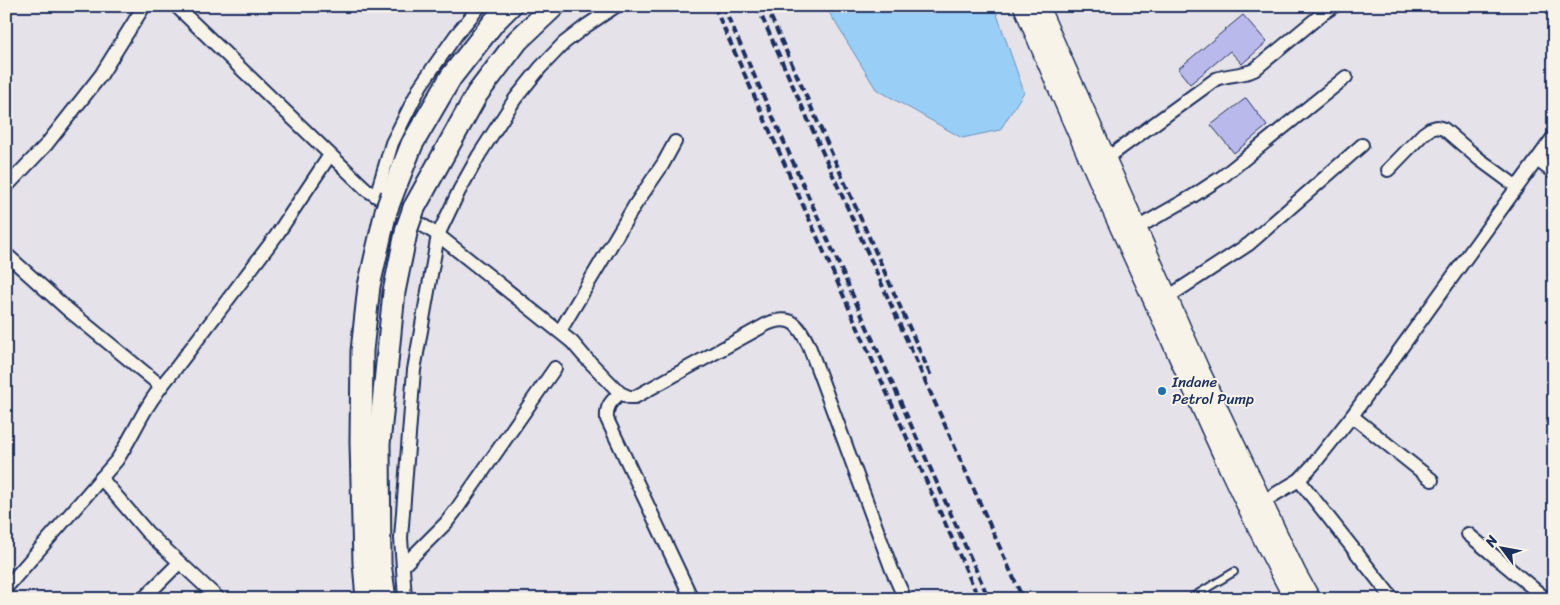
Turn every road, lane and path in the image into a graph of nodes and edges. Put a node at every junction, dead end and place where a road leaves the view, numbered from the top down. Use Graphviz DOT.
graph roads {
  1 [pos="144,6"];
  2 [pos="176,6"];
  3 [pos="480,6"];
  4 [pos="510,6"];
  5 [pos="554,6"];
  6 [pos="616,6"];
  7 [pos="1023,6"];
  8 [pos="1039,6"];
  9 [pos="1334,6"];
  10 [pos="1346,77"];
  11 [pos="1554,136"];
  12 [pos="675,142"];
  13 [pos="1362,145"];
  14 [pos="330,155"];
  15 [pos="1108,158"];
  16 [pos="1537,160"];
  17 [pos="1388,170"];
  18 [pos="1554,172"];
  19 [pos="1517,186"];
  20 [pos="6,187"];
  21 [pos="384,200"];
  22 [pos="1137,228"];
  23 [pos="438,235"];
  24 [pos="6,254"];
  25 [pos="1168,297"];
  26 [pos="560,332"];
  27 [pos="555,368"];
  28 [pos="161,386"];
  29 [pos="620,393"];
  30 [pos="1209,406"];
  31 [pos="1352,416"];
  32 [pos="101,478"];
  33 [pos="1299,480"];
  34 [pos="1432,480"];
  35 [pos="1262,502"];
  36 [pos="1468,534"];
  37 [pos="179,563"];
  38 [pos="403,566"];
  39 [pos="1234,572"];
  40 [pos="6,588"];
  41 [pos="142,599"];
  42 [pos="219,599"];
  43 [pos="367,599"];
  44 [pos="385,599"];
  45 [pos="405,599"];
  46 [pos="692,599"];
  47 [pos="906,599"];
  48 [pos="1189,599"];
  49 [pos="1294,599"];
  50 [pos="1311,599"];
  51 [pos="1394,599"];
  52 [pos="1546,599"];
  1 -- 20 [label="street"];
  2 -- 14 [label="street"];
  3 -- 21 [label="street"];
  4 -- 21 [label="highway"];
  5 -- 44 [label="highway, bridge"];
  6 -- 23 [label="street"];
  7 -- 30 [label="main road"];
  8 -- 15 [label="main road"];
  9 -- 15 [label="street"];
  10 -- 22 [label="street"];
  11 -- 16 [label="street"];
  12 -- 26 [label="street"];
  13 -- 25 [label="street"];
  14 -- 21 [label="street"];
  14 -- 28 [label="street"];
  15 -- 22 [label="main road"];
  16 -- 18 [label="street"];
  16 -- 19 [label="street"];
  17 -- 19 [label="street"];
  19 -- 31 [label="street"];
  21 -- 23 [label="street"];
  21 -- 43 [label="highway"];
  22 -- 25 [label="main road"];
  23 -- 26 [label="street"];
  23 -- 38 [label="street"];
  24 -- 28 [label="street"];
  25 -- 30 [label="main road"];
  26 -- 29 [label="street"];
  27 -- 38 [label="street"];
  28 -- 32 [label="street"];
  29 -- 46 [label="street"];
  29 -- 47 [label="street"];
  30 -- 35 [label="main road"];
  30 -- 49 [label="main road"];
  31 -- 33 [label="street"];
  31 -- 34 [label="street"];
  32 -- 37 [label="street"];
  32 -- 40 [label="street"];
  33 -- 35 [label="street"];
  33 -- 51 [label="street"];
  35 -- 50 [label="main road"];
  36 -- 52 [label="street"];
  37 -- 41 [label="street"];
  37 -- 42 [label="street"];
  38 -- 45 [label="street"];
  39 -- 48 [label="lane"];
}
